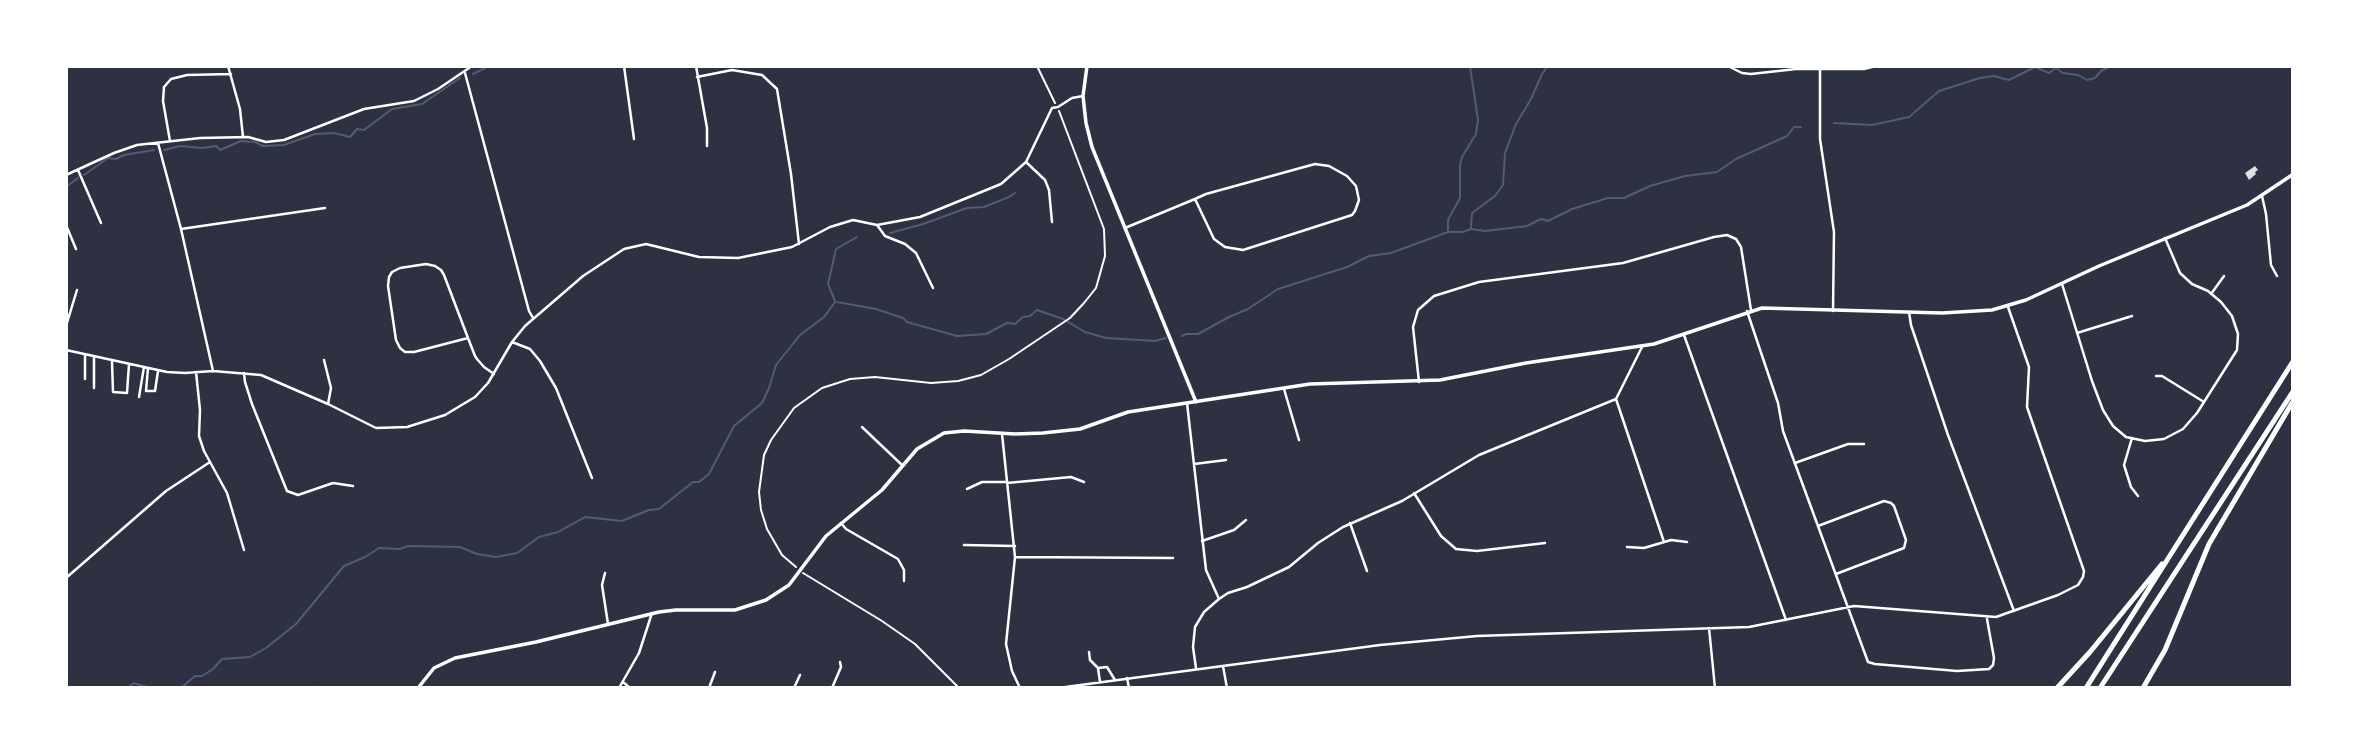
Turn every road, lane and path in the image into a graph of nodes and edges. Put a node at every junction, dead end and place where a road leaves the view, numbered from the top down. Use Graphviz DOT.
graph roads {
  1 [pos="228,66"];
  2 [pos="472,66"];
  3 [pos="624,66"];
  4 [pos="696,66"];
  5 [pos="1037,66"];
  6 [pos="1087,66"];
  7 [pos="1728,66"];
  8 [pos="1876,66"];
  9 [pos="1820,69"];
  10 [pos="464,72"];
  11 [pos="230,74"];
  12 [pos="697,77"];
  13 [pos="1083,96"];
  14 [pos="1058,107"];
  15 [pos="243,137"];
  16 [pos="634,139"];
  17 [pos="170,141"];
  18 [pos="158,142"];
  19 [pos="707,146"];
  20 [pos="1026,162"];
  21 [pos="78,170"];
  22 [pos="67,174"];
  23 [pos="2292,175"];
  24 [pos="2262,196"];
  25 [pos="1195,199"];
  26 [pos="325,208"];
  27 [pos="1052,222"];
  28 [pos="101,223"];
  29 [pos="66,225"];
  30 [pos="877,225"];
  31 [pos="1125,228"];
  32 [pos="181,229"];
  33 [pos="2165,239"];
  34 [pos="799,244"];
  35 [pos="76,249"];
  36 [pos="2224,276"];
  37 [pos="2277,276"];
  38 [pos="2062,284"];
  39 [pos="933,288"];
  40 [pos="77,290"];
  41 [pos="2211,294"];
  42 [pos="2008,307"];
  43 [pos="1749,311"];
  44 [pos="1833,311"];
  45 [pos="1909,312"];
  46 [pos="2132,316"];
  47 [pos="533,318"];
  48 [pos="66,326"];
  49 [pos="2077,334"];
  50 [pos="1684,335"];
  51 [pos="468,338"];
  52 [pos="512,342"];
  53 [pos="1642,346"];
  54 [pos="66,350"];
  55 [pos="85,355"];
  56 [pos="94,357"];
  57 [pos="112,360"];
  58 [pos="324,360"];
  59 [pos="2292,363"];
  60 [pos="129,364"];
  61 [pos="146,367"];
  62 [pos="158,370"];
  63 [pos="213,371"];
  64 [pos="195,372"];
  65 [pos="244,373"];
  66 [pos="494,374"];
  67 [pos="2155,376"];
  68 [pos="85,379"];
  69 [pos="1419,382"];
  70 [pos="94,388"];
  71 [pos="1284,389"];
  72 [pos="2292,393"];
  73 [pos="139,397"];
  74 [pos="1616,399"];
  75 [pos="1196,402"];
  76 [pos="2204,402"];
  77 [pos="1187,403"];
  78 [pos="2292,403"];
  79 [pos="328,404"];
  80 [pos="862,427"];
  81 [pos="1002,434"];
  82 [pos="2132,438"];
  83 [pos="1299,440"];
  84 [pos="1864,444"];
  85 [pos="1226,460"];
  86 [pos="210,462"];
  87 [pos="1795,463"];
  88 [pos="1194,464"];
  89 [pos="903,466"];
  90 [pos="592,478"];
  91 [pos="1007,482"];
  92 [pos="1084,482"];
  93 [pos="353,486"];
  94 [pos="967,489"];
  95 [pos="1415,493"];
  96 [pos="2138,496"];
  97 [pos="1246,520"];
  98 [pos="841,523"];
  99 [pos="1350,523"];
  100 [pos="1818,526"];
  101 [pos="2183,536"];
  102 [pos="1202,541"];
  103 [pos="1664,542"];
  104 [pos="1687,542"];
  105 [pos="1545,543"];
  106 [pos="964,544"];
  107 [pos="1014,546"];
  108 [pos="1626,547"];
  109 [pos="244,550"];
  110 [pos="1015,557"];
  111 [pos="1173,558"];
  112 [pos="800,571"];
  113 [pos="1367,571"];
  114 [pos="606,573"];
  115 [pos="1836,574"];
  116 [pos="66,579"];
  117 [pos="904,581"];
  118 [pos="1219,599"];
  119 [pos="1847,606"];
  120 [pos="2014,611"];
  121 [pos="652,613"];
  122 [pos="1987,618"];
  123 [pos="1786,620"];
  124 [pos="608,624"];
  125 [pos="1709,628"];
  126 [pos="1089,653"];
  127 [pos="840,662"];
  128 [pos="1223,666"];
  129 [pos="1098,668"];
  130 [pos="1196,669"];
  131 [pos="715,672"];
  132 [pos="800,675"];
  133 [pos="1127,678"];
  134 [pos="1115,680"];
  135 [pos="623,682"];
  136 [pos="1100,682"];
  137 [pos="418,688"];
  138 [pos="619,688"];
  139 [pos="630,688"];
  140 [pos="709,688"];
  141 [pos="794,688"];
  142 [pos="832,688"];
  143 [pos="959,688"];
  144 [pos="1020,688"];
  145 [pos="1058,688"];
  146 [pos="1129,688"];
  147 [pos="1227,688"];
  148 [pos="1714,688"];
  149 [pos="2057,688"];
  150 [pos="2086,688"];
  151 [pos="2100,688"];
  152 [pos="2143,688"];
  1 -- 11 [label="street"];
  2 -- 10 [label="street"];
  3 -- 16 [label="street"];
  4 -- 12 [label="street"];
  5 -- 14 [label="path"];
  6 -- 13 [label="street"];
  7 -- 9 [label="street"];
  8 -- 9 [label="street"];
  9 -- 44 [label="street"];
  10 -- 15 [label="street"];
  10 -- 47 [label="street"];
  11 -- 15 [label="street"];
  11 -- 17 [label="street"];
  12 -- 19 [label="street"];
  12 -- 34 [label="street"];
  13 -- 14 [label="street"];
  13 -- 31 [label="street"];
  14 -- 20 [label="street"];
  14 -- 112 [label="path"];
  15 -- 17 [label="street"];
  17 -- 18 [label="street"];
  18 -- 21 [label="street"];
  18 -- 32 [label="street"];
  20 -- 27 [label="street"];
  20 -- 30 [label="street"];
  21 -- 22 [label="street"];
  21 -- 28 [label="street"];
  23 -- 24 [label="street"];
  24 -- 33 [label="street"];
  24 -- 37 [label="street"];
  25 -- 25 [label="street"];
  25 -- 31 [label="street"];
  26 -- 32 [label="street"];
  29 -- 35 [label="street"];
  30 -- 34 [label="street"];
  30 -- 39 [label="street"];
  31 -- 75 [label="street"];
  32 -- 63 [label="street"];
  33 -- 38 [label="street"];
  33 -- 41 [label="street"];
  34 -- 47 [label="street"];
  36 -- 41 [label="street"];
  38 -- 42 [label="street"];
  38 -- 49 [label="street"];
  40 -- 48 [label="street"];
  41 -- 76 [label="street"];
  42 -- 45 [label="street"];
  42 -- 120 [label="street"];
  43 -- 44 [label="street"];
  43 -- 50 [label="street"];
  43 -- 69 [label="street"];
  43 -- 87 [label="street"];
  44 -- 45 [label="street"];
  45 -- 120 [label="street"];
  46 -- 49 [label="street"];
  47 -- 52 [label="street"];
  49 -- 82 [label="street"];
  50 -- 53 [label="street"];
  50 -- 123 [label="street"];
  51 -- 51 [label="street"];
  51 -- 66 [label="street"];
  52 -- 66 [label="street"];
  52 -- 90 [label="street"];
  53 -- 69 [label="street"];
  53 -- 74 [label="street"];
  54 -- 55 [label="street"];
  55 -- 56 [label="street"];
  55 -- 68 [label="street"];
  56 -- 57 [label="street"];
  56 -- 70 [label="street"];
  57 -- 60 [label="street"];
  57 -- 60 [label="street"];
  58 -- 79 [label="street"];
  59 -- 101 [label="highway"];
  60 -- 61 [label="street"];
  61 -- 62 [label="street"];
  61 -- 62 [label="street"];
  61 -- 73 [label="street"];
  62 -- 64 [label="street"];
  63 -- 64 [label="street"];
  63 -- 65 [label="street"];
  64 -- 86 [label="street"];
  65 -- 79 [label="street"];
  65 -- 93 [label="street"];
  66 -- 79 [label="street"];
  67 -- 76 [label="street"];
  69 -- 71 [label="street"];
  71 -- 75 [label="street"];
  71 -- 83 [label="street"];
  72 -- 151 [label="highway"];
  74 -- 95 [label="street"];
  74 -- 103 [label="street"];
  75 -- 77 [label="street"];
  76 -- 82 [label="street"];
  77 -- 81 [label="street"];
  77 -- 88 [label="street"];
  78 -- 152 [label="highway"];
  80 -- 89 [label="street"];
  81 -- 89 [label="street"];
  81 -- 91 [label="street"];
  82 -- 96 [label="street"];
  84 -- 87 [label="street"];
  85 -- 88 [label="street"];
  86 -- 109 [label="street"];
  86 -- 116 [label="street"];
  87 -- 100 [label="street"];
  88 -- 102 [label="street"];
  89 -- 98 [label="street"];
  91 -- 92 [label="street"];
  91 -- 94 [label="street"];
  91 -- 107 [label="street"];
  95 -- 99 [label="street"];
  95 -- 105 [label="street"];
  97 -- 102 [label="street"];
  98 -- 112 [label="street"];
  98 -- 117 [label="street"];
  99 -- 113 [label="street"];
  99 -- 118 [label="street"];
  100 -- 115 [label="street"];
  100 -- 115 [label="street"];
  101 -- 149 [label="highway"];
  101 -- 150 [label="highway"];
  102 -- 118 [label="street"];
  103 -- 104 [label="street"];
  103 -- 108 [label="street"];
  106 -- 107 [label="street"];
  107 -- 110 [label="street"];
  110 -- 111 [label="street"];
  110 -- 144 [label="street"];
  112 -- 121 [label="street"];
  112 -- 143 [label="path"];
  114 -- 124 [label="street"];
  115 -- 119 [label="street"];
  118 -- 130 [label="street"];
  119 -- 122 [label="street"];
  119 -- 122 [label="street"];
  119 -- 123 [label="street"];
  120 -- 122 [label="street"];
  121 -- 124 [label="street"];
  121 -- 135 [label="street"];
  123 -- 125 [label="street"];
  124 -- 137 [label="street"];
  125 -- 128 [label="street"];
  125 -- 148 [label="street"];
  126 -- 129 [label="street"];
  127 -- 142 [label="street"];
  128 -- 130 [label="street"];
  128 -- 147 [label="street"];
  129 -- 134 [label="street"];
  129 -- 136 [label="street"];
  130 -- 133 [label="street"];
  131 -- 140 [label="street"];
  132 -- 141 [label="street"];
  133 -- 134 [label="street"];
  133 -- 146 [label="street"];
  134 -- 136 [label="street"];
  135 -- 138 [label="street"];
  135 -- 139 [label="street"];
  136 -- 145 [label="street"];
}
